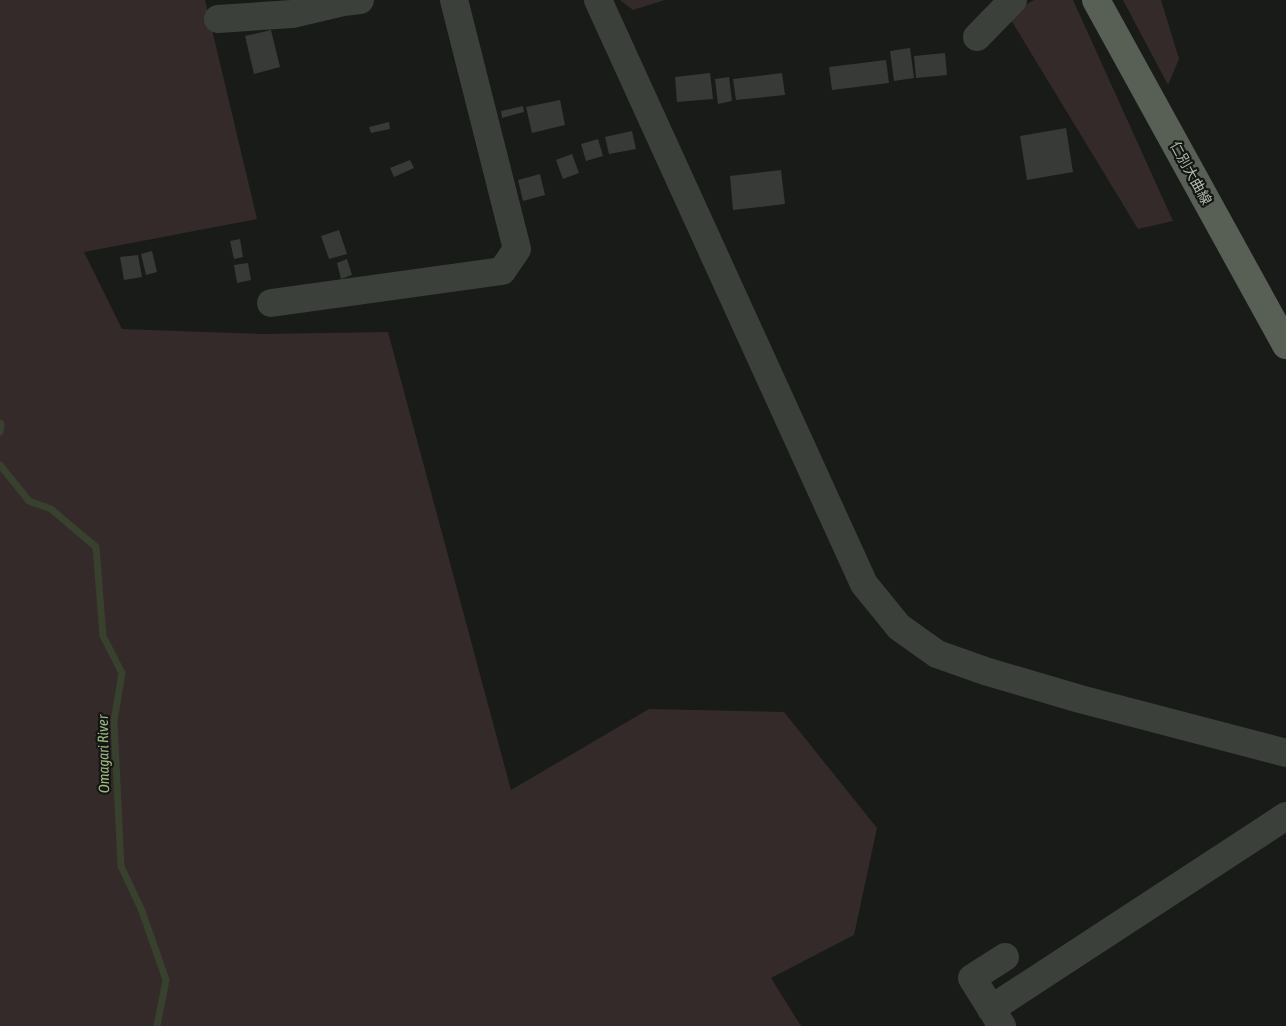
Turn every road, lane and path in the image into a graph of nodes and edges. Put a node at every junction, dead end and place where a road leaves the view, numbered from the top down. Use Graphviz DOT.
graph roads {
  1 [pos="360,0"];
  2 [pos="454,0"];
  3 [pos="598,0"];
  4 [pos="1013,0"];
  5 [pos="1096,0"];
  6 [pos="218,19"];
  7 [pos="977,37"];
  8 [pos="271,303"];
  9 [pos="1286,345"];
  10 [pos="1286,753"];
  11 [pos="1286,816"];
  12 [pos="1005,957"];
  13 [pos="996,1017"];
  1 -- 6 [label="street"];
  2 -- 8 [label="street"];
  3 -- 10 [label="street"];
  4 -- 7 [label="street"];
  5 -- 9 [label="main road, 仁別大曲線"];
  11 -- 13 [label="street"];
  12 -- 13 [label="street"];
}
